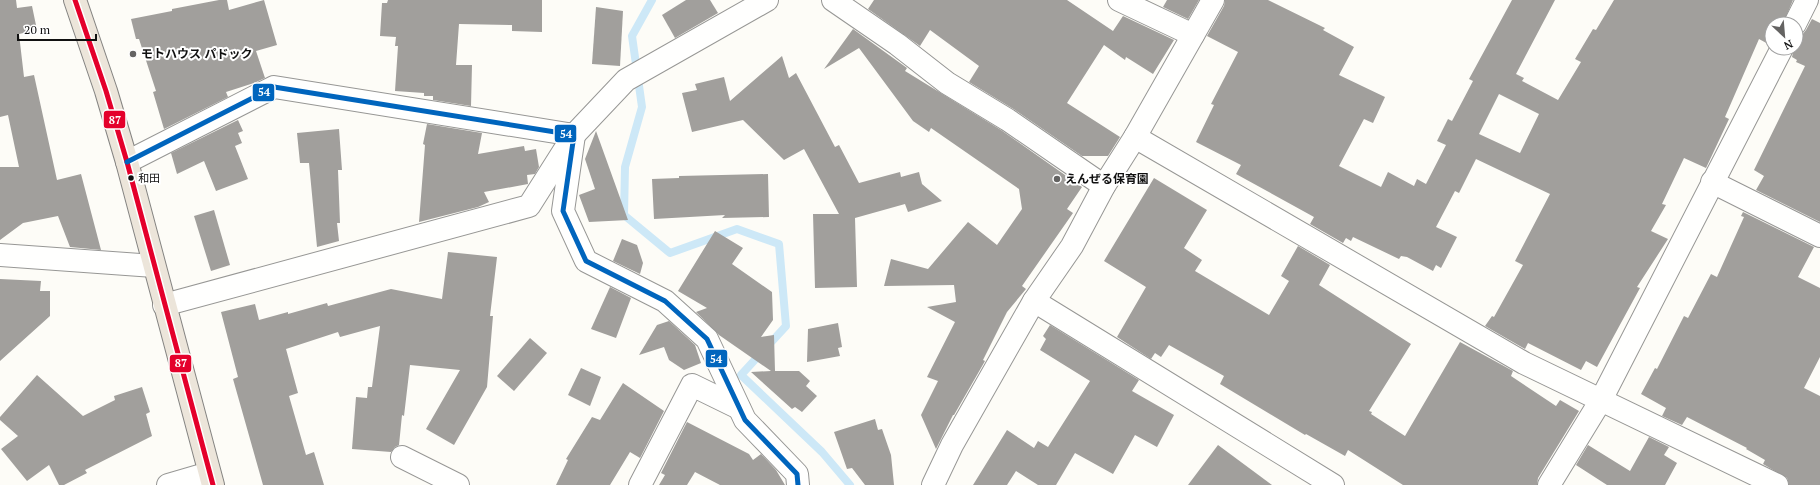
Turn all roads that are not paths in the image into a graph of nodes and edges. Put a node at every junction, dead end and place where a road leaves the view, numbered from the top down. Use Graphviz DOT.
graph roads {
  1 [pos="75,0"];
  2 [pos="767,0"];
  3 [pos="833,0"];
  4 [pos="1118,0"];
  5 [pos="1213,0"];
  6 [pos="1807,0"];
  7 [pos="1799,16"];
  8 [pos="1193,35"];
  9 [pos="1778,56"];
  10 [pos="574,135"];
  11 [pos="1135,137"];
  12 [pos="127,162"];
  13 [pos="1712,182"];
  14 [pos="1104,186"];
  15 [pos="1820,236"];
  16 [pos="0,255"];
  17 [pos="154,266"];
  18 [pos="1034,301"];
  19 [pos="164,305"];
  20 [pos="1601,400"];
  21 [pos="739,408"];
  22 [pos="402,457"];
  23 [pos="211,479"];
  24 [pos="168,485"];
  25 [pos="458,485"];
  26 [pos="640,485"];
  27 [pos="798,485"];
  28 [pos="933,485"];
  29 [pos="1333,485"];
  30 [pos="1549,485"];
  31 [pos="1778,485"];
  1 -- 12 [label="highway"];
  2 -- 10 [label="street"];
  3 -- 14 [label="street"];
  4 -- 8 [label="street"];
  5 -- 8 [label="street"];
  6 -- 7 [label="street"];
  8 -- 11 [label="street"];
  9 -- 13 [label="street"];
  10 -- 12 [label="street"];
  10 -- 19 [label="street"];
  10 -- 21 [label="street"];
  11 -- 14 [label="street"];
  11 -- 20 [label="street"];
  12 -- 17 [label="highway"];
  13 -- 15 [label="street"];
  13 -- 20 [label="street"];
  14 -- 18 [label="street"];
  16 -- 17 [label="street"];
  17 -- 19 [label="highway"];
  18 -- 28 [label="street"];
  18 -- 29 [label="street"];
  19 -- 23 [label="highway"];
  20 -- 30 [label="street"];
  20 -- 31 [label="street"];
  21 -- 26 [label="street"];
  21 -- 27 [label="street"];
  22 -- 25 [label="street"];
  23 -- 24 [label="street"];
}
